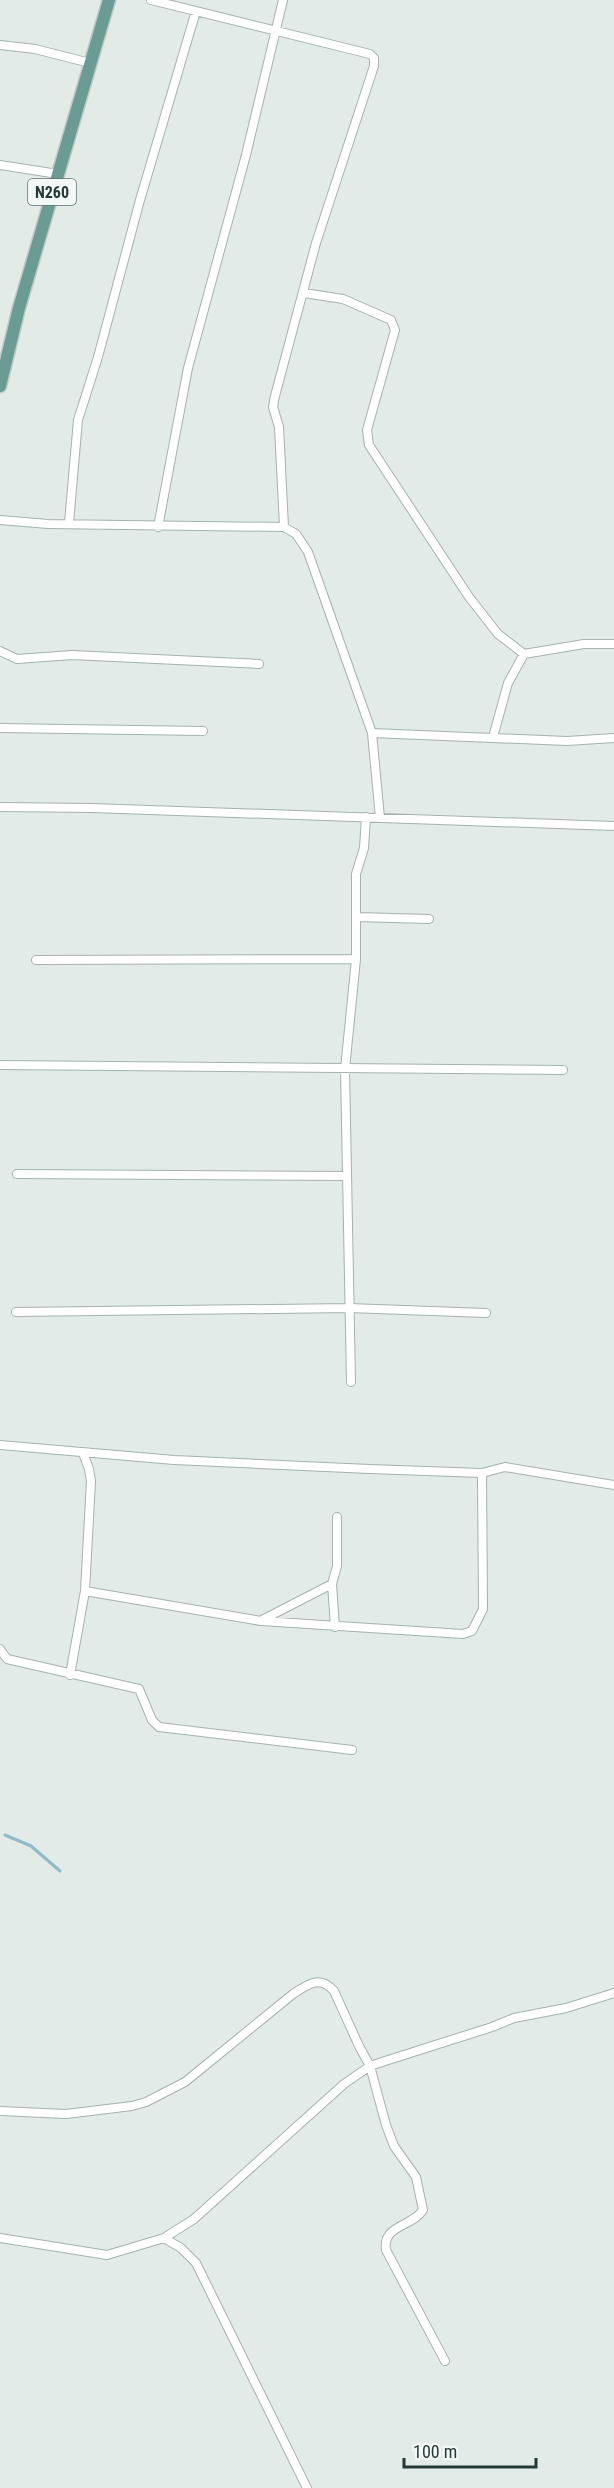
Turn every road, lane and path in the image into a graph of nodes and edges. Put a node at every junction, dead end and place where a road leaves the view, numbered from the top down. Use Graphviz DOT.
graph roads {
  1 [pos="109,0"];
  2 [pos="151,0"];
  3 [pos="283,0"];
  4 [pos="196,11"];
  5 [pos="277,30"];
  6 [pos="0,45"];
  7 [pos="90,63"];
  8 [pos="0,165"];
  9 [pos="58,174"];
  10 [pos="304,293"];
  11 [pos="0,386"];
  12 [pos="0,520"];
  13 [pos="69,523"];
  14 [pos="158,527"];
  15 [pos="284,527"];
  16 [pos="614,644"];
  17 [pos="0,651"];
  18 [pos="524,654"];
  19 [pos="259,664"];
  20 [pos="0,728"];
  21 [pos="203,731"];
  22 [pos="372,733"];
  23 [pos="493,737"];
  24 [pos="614,738"];
  25 [pos="0,807"];
  26 [pos="366,817"];
  27 [pos="381,818"];
  28 [pos="614,826"];
  29 [pos="356,917"];
  30 [pos="429,919"];
  31 [pos="356,959"];
  32 [pos="36,960"];
  33 [pos="0,1065"];
  34 [pos="345,1069"];
  35 [pos="563,1070"];
  36 [pos="17,1174"];
  37 [pos="347,1176"];
  38 [pos="349,1308"];
  39 [pos="16,1312"];
  40 [pos="486,1313"];
  41 [pos="351,1382"];
  42 [pos="0,1445"];
  43 [pos="83,1453"];
  44 [pos="482,1473"];
  45 [pos="614,1485"];
  46 [pos="337,1517"];
  47 [pos="332,1584"];
  48 [pos="85,1591"];
  49 [pos="261,1621"];
  50 [pos="336,1627"];
  51 [pos="0,1649"];
  52 [pos="70,1675"];
  53 [pos="352,1749"];
  54 [pos="614,1993"];
  55 [pos="370,2066"];
  56 [pos="0,2111"];
  57 [pos="0,2238"];
  58 [pos="164,2238"];
  59 [pos="445,2361"];
  60 [pos="308,2488"];
  1 -- 7 [label="main road, N260"];
  2 -- 4 [label="street"];
  3 -- 5 [label="street"];
  4 -- 5 [label="street"];
  4 -- 13 [label="street"];
  5 -- 10 [label="street"];
  5 -- 14 [label="street"];
  6 -- 7 [label="street"];
  7 -- 9 [label="main road, N260"];
  8 -- 9 [label="street"];
  9 -- 11 [label="main road, N260"];
  10 -- 15 [label="street"];
  10 -- 18 [label="street"];
  12 -- 13 [label="street"];
  13 -- 14 [label="street"];
  14 -- 15 [label="street"];
  15 -- 22 [label="street"];
  16 -- 18 [label="street"];
  17 -- 19 [label="street"];
  18 -- 23 [label="street"];
  20 -- 21 [label="street"];
  22 -- 23 [label="street"];
  22 -- 27 [label="street"];
  23 -- 24 [label="street"];
  25 -- 26 [label="street"];
  26 -- 27 [label="street"];
  26 -- 29 [label="street"];
  27 -- 28 [label="street"];
  29 -- 30 [label="street"];
  29 -- 31 [label="street"];
  31 -- 32 [label="street"];
  31 -- 34 [label="street"];
  33 -- 34 [label="street"];
  34 -- 35 [label="street"];
  34 -- 37 [label="street"];
  36 -- 37 [label="street"];
  37 -- 38 [label="street"];
  38 -- 39 [label="street"];
  38 -- 40 [label="street"];
  38 -- 41 [label="street"];
  42 -- 43 [label="street"];
  43 -- 44 [label="street"];
  43 -- 48 [label="street"];
  44 -- 45 [label="street"];
  44 -- 50 [label="street"];
  46 -- 47 [label="street"];
  47 -- 49 [label="street"];
  47 -- 50 [label="street"];
  48 -- 49 [label="street"];
  48 -- 52 [label="street"];
  49 -- 50 [label="street"];
  51 -- 52 [label="street"];
  52 -- 53 [label="street"];
  54 -- 55 [label="street"];
  55 -- 56 [label="street"];
  55 -- 58 [label="street"];
  55 -- 59 [label="street"];
  57 -- 58 [label="street"];
  58 -- 60 [label="street"];
}
